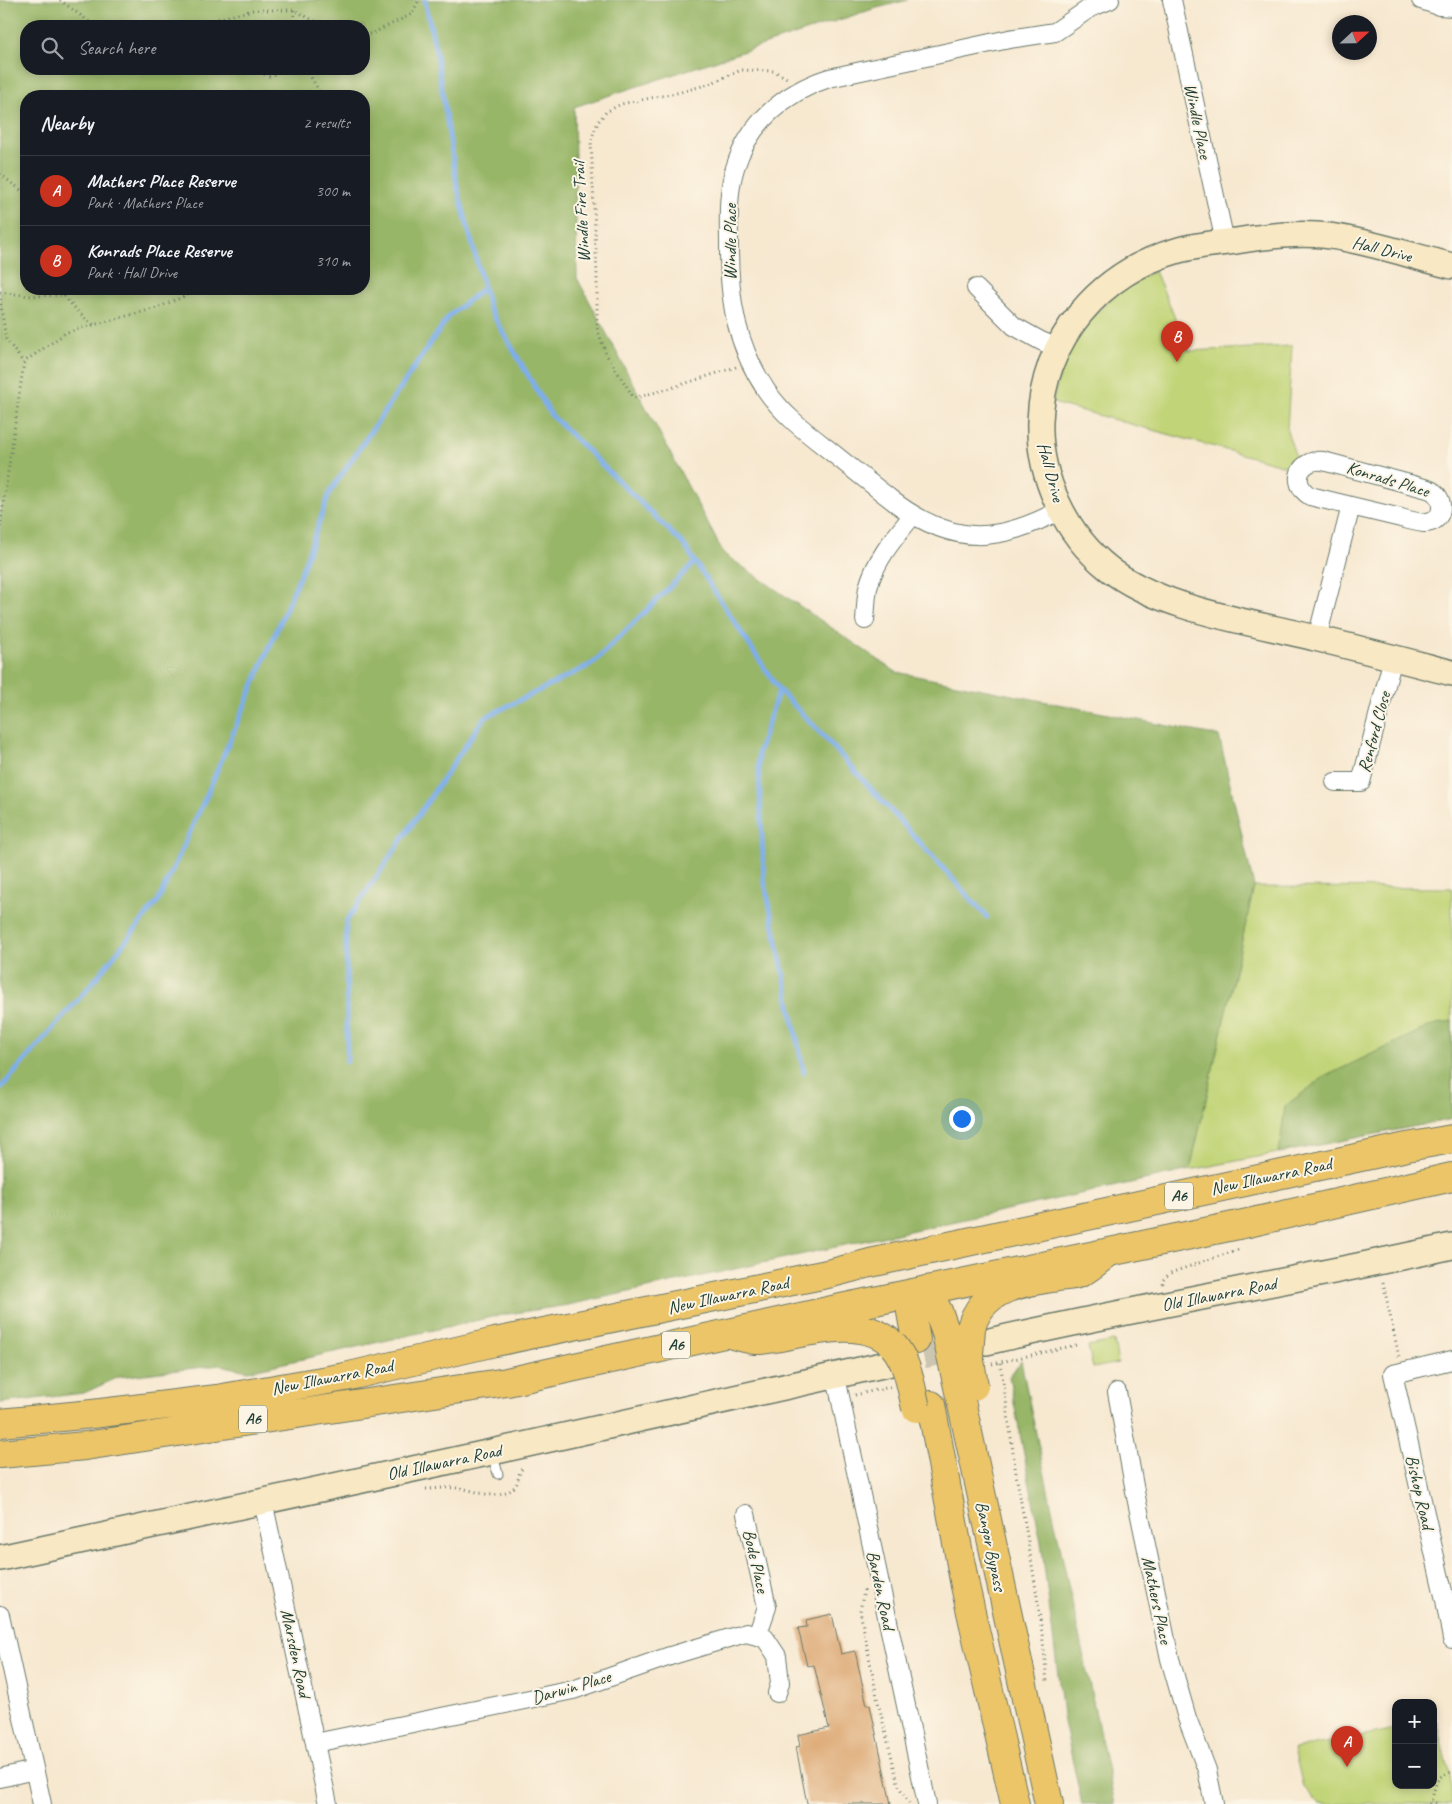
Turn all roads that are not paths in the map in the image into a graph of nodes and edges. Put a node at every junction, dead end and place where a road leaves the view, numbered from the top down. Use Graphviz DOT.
graph roads {
  1 [pos="1110,0"];
  2 [pos="1172,0"];
  3 [pos="1421,0"];
  4 [pos="1452,7"];
  5 [pos="1225,242"];
  6 [pos="1452,266"];
  7 [pos="976,288"];
  8 [pos="1058,348"];
  9 [pos="1351,506"];
  10 [pos="1061,510"];
  11 [pos="913,516"];
  12 [pos="865,620"];
  13 [pos="1317,638"];
  14 [pos="1393,658"];
  15 [pos="1452,673"];
  16 [pos="1335,782"];
  17 [pos="1452,1139"];
  18 [pos="1452,1177"];
  19 [pos="1452,1246"];
  20 [pos="1108,1252"];
  21 [pos="904,1256"];
  22 [pos="917,1292"];
  23 [pos="728,1334"];
  24 [pos="967,1335"];
  25 [pos="899,1350"];
  26 [pos="1452,1360"];
  27 [pos="836,1387"];
  28 [pos="1116,1392"];
  29 [pos="0,1423"];
  30 [pos="0,1454"];
  31 [pos="264,1501"];
  32 [pos="746,1514"];
  33 [pos="0,1558"];
  34 [pos="0,1615"];
  35 [pos="757,1636"];
  36 [pos="1452,1639"];
  37 [pos="777,1692"];
  38 [pos="315,1743"];
  39 [pos="34,1770"];
  40 [pos="0,1778"];
  41 [pos="1014,1803"];
  42 [pos="42,1804"];
  43 [pos="328,1804"];
  44 [pos="927,1804"];
  45 [pos="1049,1804"];
  46 [pos="1214,1804"];
  1 -- 11 [label="street, Windle Place"];
  2 -- 5 [label="street, Windle Place"];
  3 -- 4 [label="street"];
  5 -- 6 [label="street, Hall Drive"];
  5 -- 8 [label="street, Hall Drive"];
  7 -- 8 [label="street"];
  8 -- 10 [label="street, Hall Drive"];
  9 -- 9 [label="street, Konrads Place"];
  9 -- 13 [label="street, Konrads Place"];
  10 -- 11 [label="street, Windle Place"];
  10 -- 13 [label="street, Hall Drive"];
  11 -- 12 [label="street"];
  13 -- 14 [label="street, Hall Drive"];
  14 -- 15 [label="street, Hall Drive"];
  14 -- 16 [label="street, Renford Close"];
  17 -- 21 [label="main road, New Illawarra Road / A6"];
  18 -- 20 [label="main road, New Illawarra Road / A6"];
  19 -- 24 [label="street, Old Illawarra Road"];
  20 -- 22 [label="main road, New Illawarra Road / A6"];
  20 -- 24 [label="main road"];
  21 -- 22 [label="main road"];
  21 -- 29 [label="main road, New Illawarra Road / A6"];
  22 -- 23 [label="main road, New Illawarra Road / A6"];
  22 -- 24 [label="main road, Bangor Bypass"];
  22 -- 25 [label="main road, Bangor Bypass"];
  23 -- 25 [label="main road"];
  23 -- 30 [label="main road, New Illawarra Road / A6"];
  24 -- 45 [label="main road, Bangor Bypass, bridge"];
  25 -- 27 [label="street, Old Illawarra Road"];
  25 -- 41 [label="main road, Bangor Bypass"];
  26 -- 36 [label="street, Bishop Road"];
  27 -- 31 [label="street, Old Illawarra Road"];
  27 -- 44 [label="street, Barden Road"];
  28 -- 46 [label="street, Mathers Place"];
  31 -- 33 [label="street, Old Illawarra Road"];
  31 -- 38 [label="street, Marsden Road"];
  32 -- 35 [label="street, Bode Place"];
  34 -- 39 [label="street"];
  35 -- 37 [label="street"];
  35 -- 38 [label="street, Darwin Place"];
  38 -- 43 [label="street, Marsden Road"];
  39 -- 40 [label="street"];
  39 -- 42 [label="street"];
}
